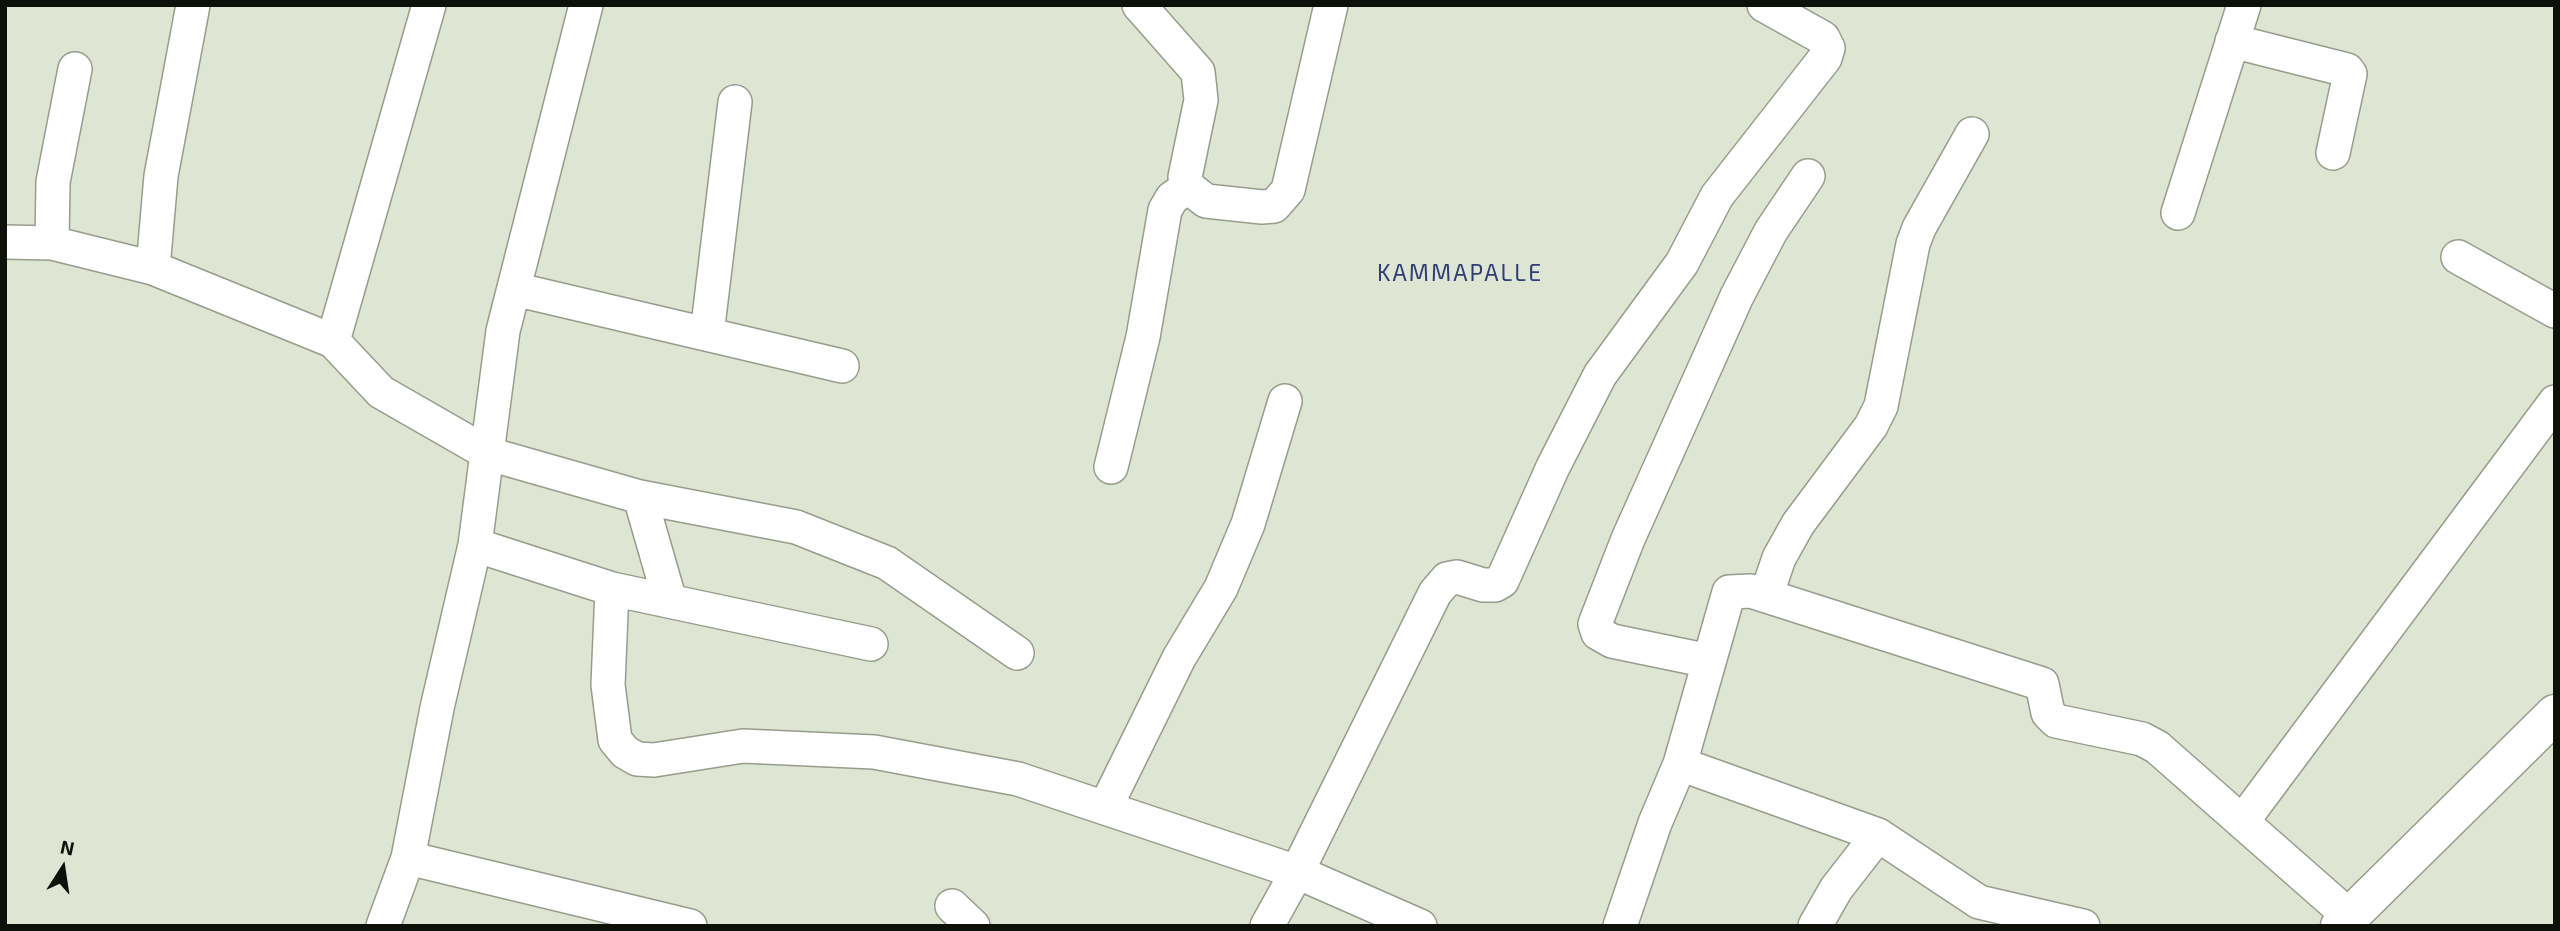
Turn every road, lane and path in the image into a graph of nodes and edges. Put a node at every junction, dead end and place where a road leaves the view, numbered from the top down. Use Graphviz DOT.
graph roads {
  1 [pos="193,5"];
  2 [pos="429,5"];
  3 [pos="586,5"];
  4 [pos="1139,5"];
  5 [pos="1331,5"];
  6 [pos="1764,5"];
  7 [pos="2244,5"];
  8 [pos="2232,41"];
  9 [pos="75,69"];
  10 [pos="735,102"];
  11 [pos="1972,134"];
  12 [pos="2333,153"];
  13 [pos="1808,176"];
  14 [pos="1188,187"];
  15 [pos="2178,213"];
  16 [pos="5,242"];
  17 [pos="52,243"];
  18 [pos="2458,257"];
  19 [pos="153,268"];
  20 [pos="514,289"];
  21 [pos="2555,311"];
  22 [pos="707,334"];
  23 [pos="332,341"];
  24 [pos="842,366"];
  25 [pos="1285,401"];
  26 [pos="2555,402"];
  27 [pos="489,454"];
  28 [pos="1111,467"];
  29 [pos="640,497"];
  30 [pos="475,545"];
  31 [pos="612,589"];
  32 [pos="1766,596"];
  33 [pos="670,601"];
  34 [pos="871,644"];
  35 [pos="1017,653"];
  36 [pos="1709,662"];
  37 [pos="2555,714"];
  38 [pos="1680,764"];
  39 [pos="1105,808"];
  40 [pos="2242,822"];
  41 [pos="1878,835"];
  42 [pos="408,858"];
  43 [pos="1297,872"];
  44 [pos="2344,921"];
  45 [pos="383,926"];
  46 [pos="690,926"];
  47 [pos="1267,926"];
  48 [pos="1420,926"];
  49 [pos="1620,926"];
  50 [pos="1815,926"];
  51 [pos="2084,926"];
  1 -- 19 [label="street"];
  2 -- 23 [label="street"];
  3 -- 20 [label="street"];
  4 -- 14 [label="street"];
  5 -- 14 [label="street"];
  6 -- 43 [label="street"];
  7 -- 8 [label="street"];
  8 -- 12 [label="street"];
  8 -- 15 [label="street"];
  9 -- 17 [label="street"];
  10 -- 22 [label="street"];
  11 -- 32 [label="street"];
  13 -- 36 [label="street"];
  14 -- 28 [label="street"];
  16 -- 17 [label="street"];
  17 -- 19 [label="street"];
  18 -- 21 [label="street"];
  19 -- 23 [label="street"];
  20 -- 22 [label="street"];
  20 -- 27 [label="street"];
  22 -- 24 [label="street"];
  23 -- 27 [label="street"];
  25 -- 39 [label="street"];
  26 -- 40 [label="street"];
  27 -- 29 [label="street"];
  27 -- 30 [label="street"];
  29 -- 33 [label="street"];
  29 -- 35 [label="street"];
  30 -- 31 [label="street"];
  30 -- 42 [label="street"];
  31 -- 33 [label="street"];
  31 -- 39 [label="street"];
  32 -- 36 [label="street"];
  32 -- 40 [label="street"];
  33 -- 34 [label="street"];
  36 -- 38 [label="street"];
  37 -- 44 [label="main road"];
  38 -- 41 [label="street"];
  38 -- 49 [label="street"];
  39 -- 43 [label="street"];
  40 -- 44 [label="street"];
  41 -- 50 [label="street"];
  41 -- 51 [label="street"];
  42 -- 45 [label="street"];
  42 -- 46 [label="street"];
  43 -- 47 [label="street"];
  43 -- 48 [label="street"];
}
